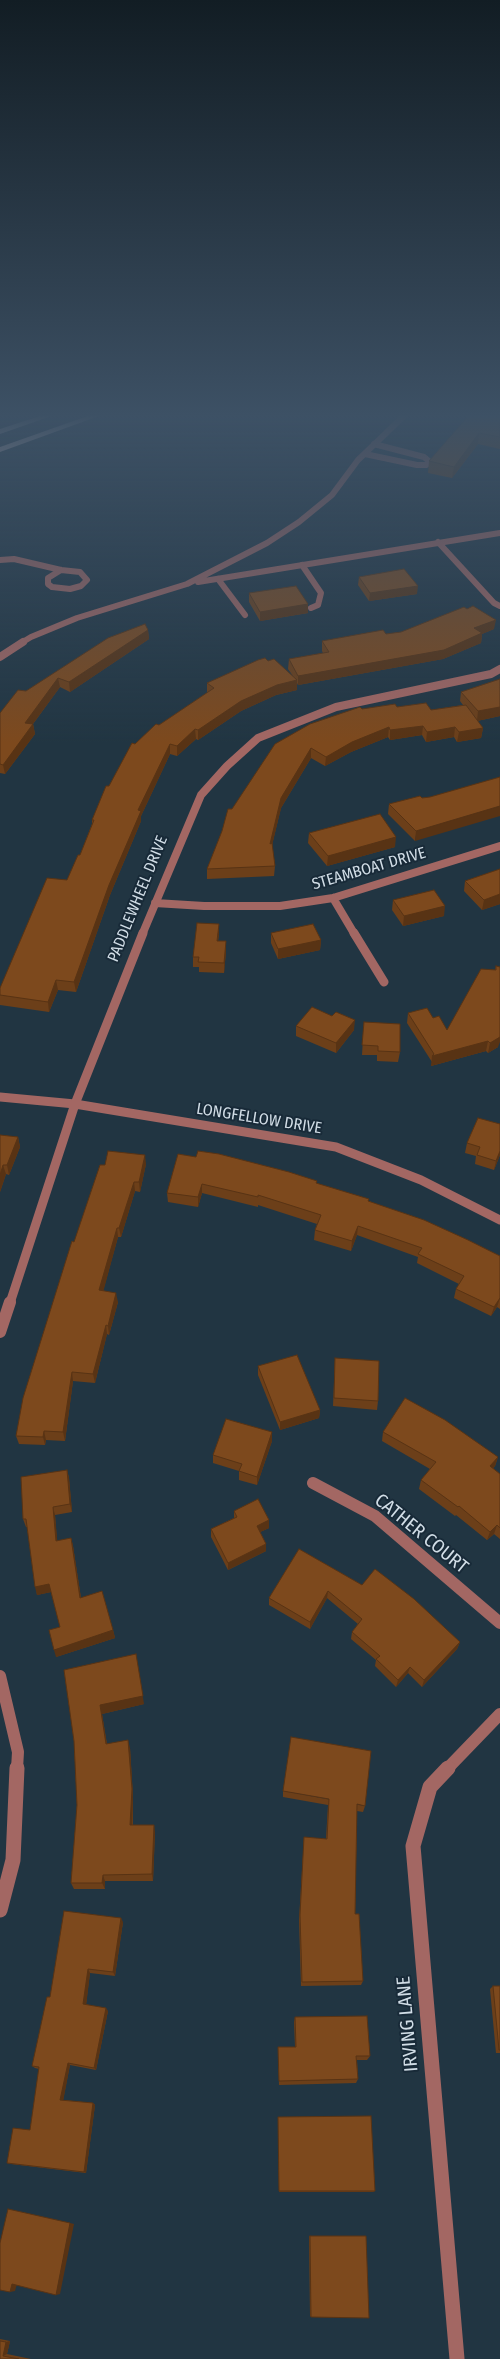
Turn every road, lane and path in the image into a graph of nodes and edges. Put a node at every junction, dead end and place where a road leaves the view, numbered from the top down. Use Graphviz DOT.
graph roads {
  1 [pos="297,523"];
  2 [pos="500,532"];
  3 [pos="438,542"];
  4 [pos="0,560"];
  5 [pos="302,565"];
  6 [pos="61,570"];
  7 [pos="218,579"];
  8 [pos="187,584"];
  9 [pos="500,606"];
  10 [pos="311,608"];
  11 [pos="245,615"];
  12 [pos="0,657"];
  13 [pos="500,669"];
  14 [pos="500,846"];
  15 [pos="333,898"];
  16 [pos="154,903"];
  17 [pos="384,982"];
  18 [pos="0,1097"];
  19 [pos="75,1104"];
  20 [pos="500,1220"];
  21 [pos="0,1332"];
  22 [pos="313,1483"];
  23 [pos="500,1622"];
  24 [pos="0,1676"];
  25 [pos="500,1714"];
  26 [pos="0,1910"];
  27 [pos="458,2359"];
  1 -- 8 [label="street"];
  2 -- 3 [label="street"];
  3 -- 5 [label="street"];
  3 -- 9 [label="street"];
  4 -- 6 [label="street"];
  5 -- 7 [label="street"];
  5 -- 10 [label="street"];
  6 -- 6 [label="street"];
  7 -- 8 [label="street"];
  7 -- 11 [label="street"];
  8 -- 12 [label="street"];
  13 -- 16 [label="street, PADDLEWHEEL DRIVE"];
  14 -- 15 [label="street, STEAMBOAT DRIVE"];
  15 -- 16 [label="street, STEAMBOAT DRIVE"];
  15 -- 17 [label="street"];
  16 -- 19 [label="street, PADDLEWHEEL DRIVE"];
  18 -- 19 [label="street, LONGFELLOW DRIVE"];
  19 -- 20 [label="street, LONGFELLOW DRIVE"];
  19 -- 21 [label="street, PADDLEWHEEL DRIVE"];
  22 -- 23 [label="street, CATHER COURT"];
  24 -- 26 [label="street"];
  25 -- 27 [label="street, IRVING LANE"];
}
